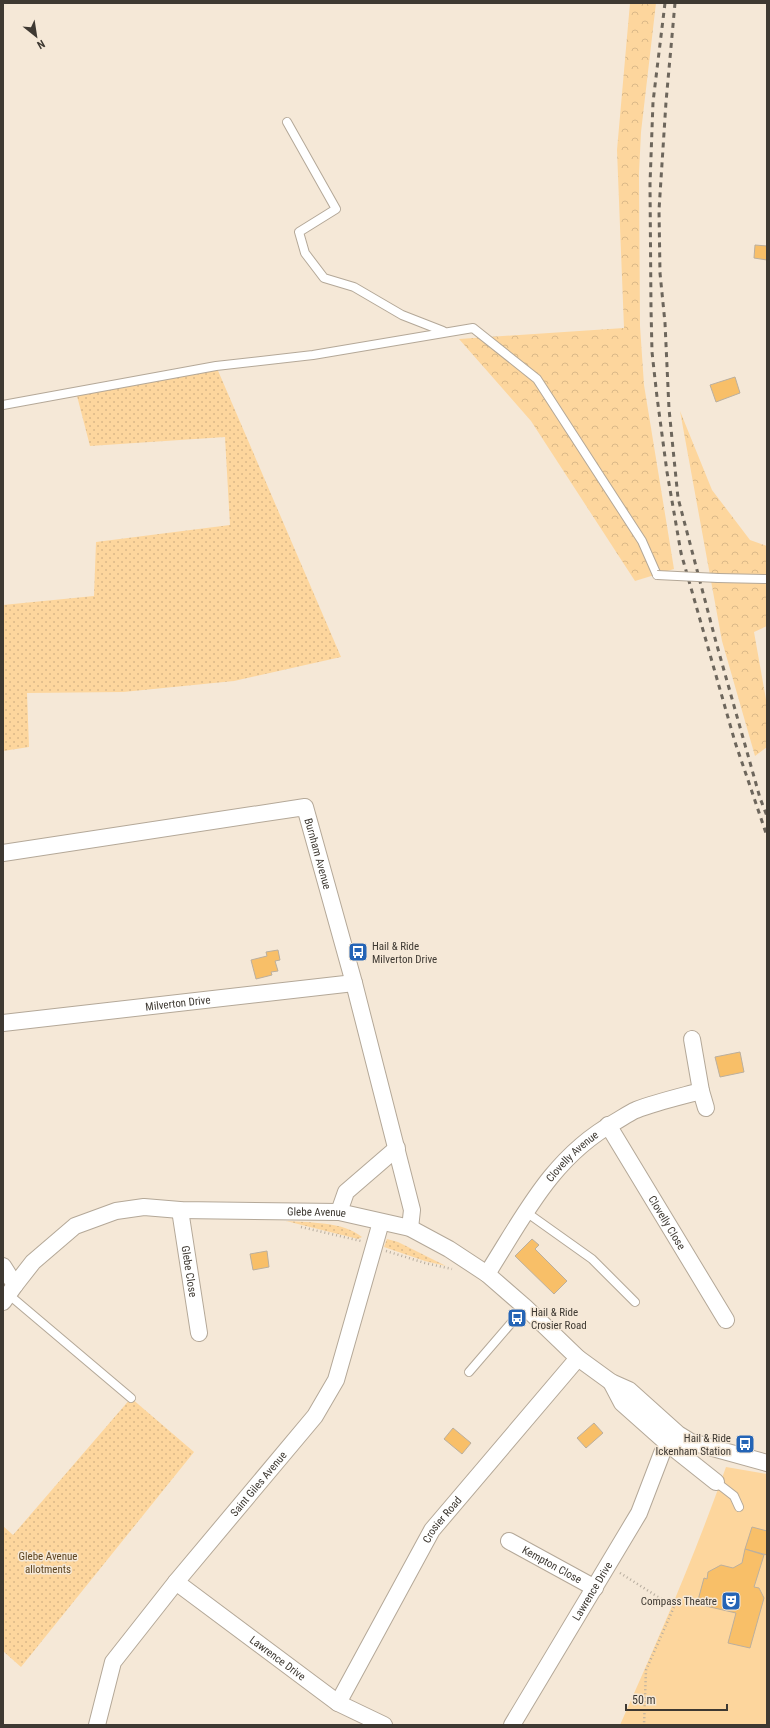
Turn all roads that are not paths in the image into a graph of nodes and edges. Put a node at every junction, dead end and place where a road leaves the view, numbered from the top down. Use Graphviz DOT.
graph roads {
  1 [pos="287,122"];
  2 [pos="443,331"];
  3 [pos="3,405"];
  4 [pos="767,579"];
  5 [pos="3,853"];
  6 [pos="354,983"];
  7 [pos="3,1023"];
  8 [pos="692,1039"];
  9 [pos="701,1091"];
  10 [pos="706,1108"];
  11 [pos="608,1125"];
  12 [pos="397,1148"];
  13 [pos="180,1210"];
  14 [pos="339,1212"];
  15 [pos="526,1212"];
  16 [pos="381,1222"];
  17 [pos="410,1228"];
  18 [pos="3,1266"];
  19 [pos="487,1274"];
  20 [pos="8,1294"];
  21 [pos="635,1302"];
  22 [pos="525,1307"];
  23 [pos="726,1320"];
  24 [pos="199,1333"];
  25 [pos="578,1358"];
  26 [pos="468,1372"];
  27 [pos="611,1382"];
  28 [pos="131,1398"];
  29 [pos="662,1453"];
  30 [pos="767,1463"];
  31 [pos="716,1482"];
  32 [pos="739,1507"];
  33 [pos="509,1542"];
  34 [pos="176,1582"];
  35 [pos="595,1588"];
  36 [pos="338,1703"];
  37 [pos="97,1725"];
  38 [pos="384,1725"];
  39 [pos="512,1725"];
  1 -- 2 [label="lane"];
  2 -- 3 [label="lane"];
  2 -- 4 [label="lane, bridge"];
  5 -- 6 [label="street, Burnham Avenue"];
  6 -- 7 [label="street, Milverton Drive"];
  6 -- 12 [label="street, Burnham Avenue"];
  8 -- 9 [label="street"];
  9 -- 10 [label="street"];
  9 -- 11 [label="street, Clovelly Avenue"];
  11 -- 15 [label="street, Clovelly Avenue"];
  11 -- 23 [label="street, Clovelly Close"];
  12 -- 14 [label="street"];
  12 -- 17 [label="street, Burnham Avenue"];
  13 -- 14 [label="street, Glebe Avenue"];
  13 -- 20 [label="street, Glebe Avenue"];
  13 -- 24 [label="street, Glebe Close"];
  14 -- 16 [label="street, Glebe Avenue"];
  15 -- 19 [label="street, Clovelly Avenue"];
  15 -- 21 [label="lane"];
  16 -- 17 [label="street, Glebe Avenue"];
  16 -- 34 [label="street, Saint Giles Avenue"];
  17 -- 19 [label="street, Glebe Avenue"];
  18 -- 20 [label="street"];
  19 -- 22 [label="street, Glebe Avenue"];
  20 -- 28 [label="lane"];
  22 -- 25 [label="street, Glebe Avenue"];
  22 -- 26 [label="lane"];
  25 -- 27 [label="street, Glebe Avenue"];
  25 -- 36 [label="street, Crosier Road"];
  27 -- 30 [label="street, Glebe Avenue"];
  27 -- 31 [label="street, Glebe Avenue"];
  29 -- 35 [label="street, Lawrence Drive"];
  31 -- 32 [label="lane"];
  33 -- 35 [label="street, Kempton Close"];
  34 -- 36 [label="street, Lawrence Drive"];
  34 -- 37 [label="street, Saint Giles Avenue"];
  35 -- 39 [label="street, Lawrence Drive"];
  36 -- 38 [label="street, Lawrence Drive"];
}
